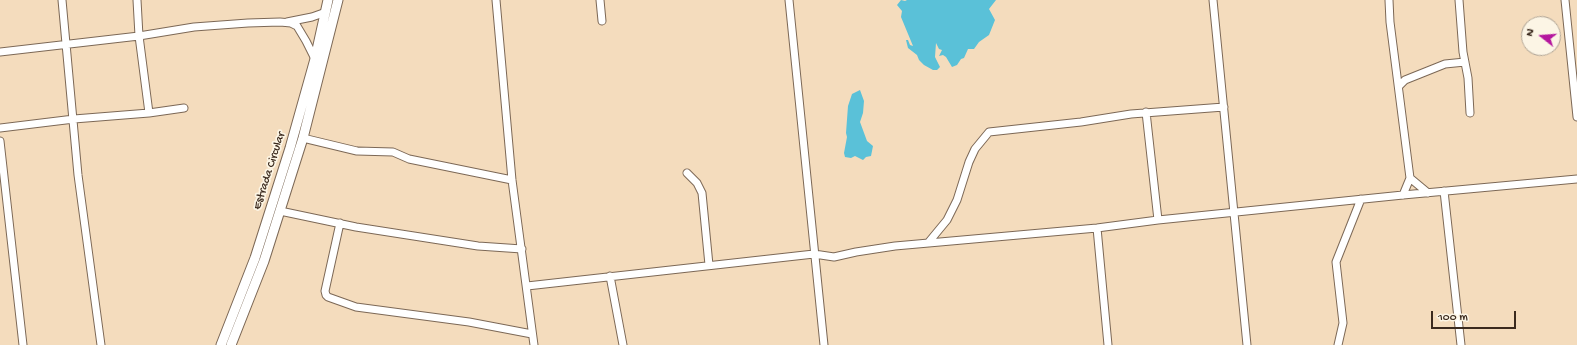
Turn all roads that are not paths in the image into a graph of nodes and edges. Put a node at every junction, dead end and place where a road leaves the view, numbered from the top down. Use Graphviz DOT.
graph roads {
  1 [pos="62,0"];
  2 [pos="137,0"];
  3 [pos="328,0"];
  4 [pos="338,0"];
  5 [pos="496,0"];
  6 [pos="600,0"];
  7 [pos="789,0"];
  8 [pos="1213,0"];
  9 [pos="1389,0"];
  10 [pos="1459,0"];
  11 [pos="1565,0"];
  12 [pos="326,12"];
  13 [pos="602,20"];
  14 [pos="284,22"];
  15 [pos="138,36"];
  16 [pos="65,44"];
  17 [pos="0,52"];
  18 [pos="315,59"];
  19 [pos="1465,62"];
  20 [pos="1399,86"];
  21 [pos="1224,107"];
  22 [pos="184,108"];
  23 [pos="1146,112"];
  24 [pos="149,113"];
  25 [pos="1470,113"];
  26 [pos="1577,117"];
  27 [pos="74,119"];
  28 [pos="0,128"];
  29 [pos="303,138"];
  30 [pos="0,141"];
  31 [pos="687,173"];
  32 [pos="1410,178"];
  33 [pos="1577,179"];
  34 [pos="512,180"];
  35 [pos="1444,191"];
  36 [pos="1428,193"];
  37 [pos="1403,195"];
  38 [pos="1361,199"];
  39 [pos="280,210"];
  40 [pos="1234,213"];
  41 [pos="1158,220"];
  42 [pos="340,223"];
  43 [pos="1097,228"];
  44 [pos="928,243"];
  45 [pos="522,249"];
  46 [pos="814,254"];
  47 [pos="709,265"];
  48 [pos="610,276"];
  49 [pos="527,286"];
  50 [pos="532,334"];
  51 [pos="23,345"];
  52 [pos="101,345"];
  53 [pos="221,345"];
  54 [pos="231,345"];
  55 [pos="534,345"];
  56 [pos="623,345"];
  57 [pos="824,345"];
  58 [pos="1108,345"];
  59 [pos="1247,345"];
  60 [pos="1338,345"];
  61 [pos="1461,345"];
  1 -- 16 [label="street"];
  2 -- 15 [label="street"];
  3 -- 12 [label="main road, Estrada Circular"];
  4 -- 29 [label="main road, Estrada Circular"];
  5 -- 34 [label="street"];
  6 -- 13 [label="street"];
  7 -- 46 [label="street"];
  8 -- 21 [label="street"];
  9 -- 20 [label="street"];
  10 -- 19 [label="street"];
  11 -- 26 [label="street"];
  12 -- 14 [label="street"];
  12 -- 18 [label="main road, Estrada Circular"];
  14 -- 15 [label="street"];
  14 -- 18 [label="street"];
  15 -- 16 [label="street"];
  15 -- 24 [label="street"];
  16 -- 17 [label="street"];
  16 -- 27 [label="street"];
  18 -- 53 [label="main road, Estrada Circular"];
  19 -- 20 [label="street"];
  19 -- 25 [label="street"];
  20 -- 32 [label="street"];
  21 -- 23 [label="street"];
  21 -- 40 [label="street"];
  22 -- 24 [label="street"];
  23 -- 41 [label="street"];
  23 -- 44 [label="street"];
  24 -- 27 [label="street"];
  27 -- 28 [label="street"];
  27 -- 52 [label="street"];
  29 -- 34 [label="street"];
  29 -- 39 [label="main road, Estrada Circular"];
  30 -- 51 [label="street"];
  31 -- 47 [label="street"];
  32 -- 36 [label="street"];
  32 -- 37 [label="street"];
  33 -- 35 [label="street"];
  34 -- 45 [label="street"];
  35 -- 36 [label="street"];
  35 -- 61 [label="street"];
  36 -- 37 [label="street"];
  37 -- 38 [label="street"];
  38 -- 40 [label="street"];
  38 -- 60 [label="street"];
  39 -- 42 [label="street"];
  39 -- 54 [label="main road, Estrada Circular"];
  40 -- 41 [label="street"];
  40 -- 59 [label="street"];
  41 -- 43 [label="street"];
  42 -- 45 [label="street"];
  42 -- 50 [label="street"];
  43 -- 44 [label="street"];
  43 -- 58 [label="street"];
  44 -- 46 [label="street"];
  45 -- 49 [label="street"];
  46 -- 47 [label="street"];
  46 -- 57 [label="street"];
  47 -- 48 [label="street"];
  48 -- 49 [label="street"];
  48 -- 56 [label="street"];
  49 -- 50 [label="street"];
  50 -- 55 [label="street"];
}
